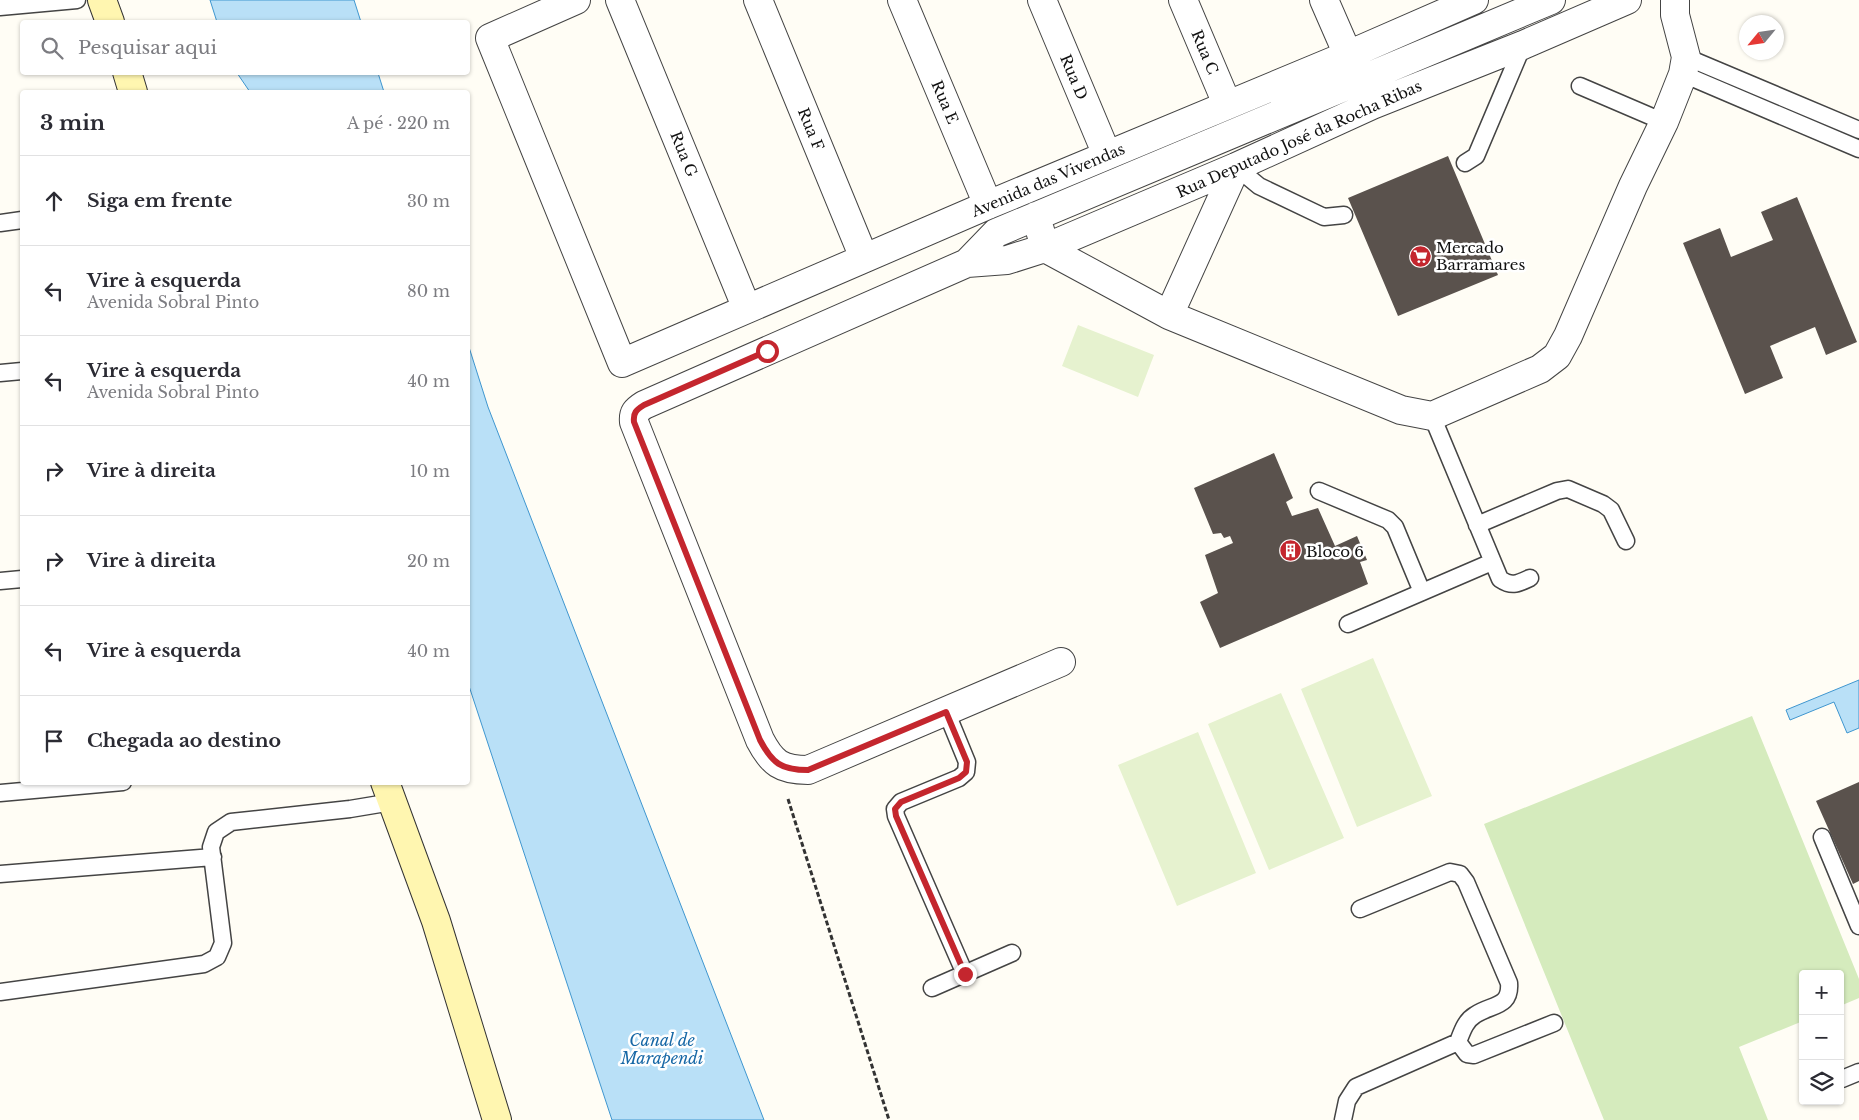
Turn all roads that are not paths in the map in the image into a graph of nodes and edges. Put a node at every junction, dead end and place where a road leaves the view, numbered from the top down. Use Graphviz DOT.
graph roads {
  1 [pos="77,0"];
  2 [pos="102,0"];
  3 [pos="576,0"];
  4 [pos="620,0"];
  5 [pos="758,0"];
  6 [pos="902,0"];
  7 [pos="1042,0"];
  8 [pos="1183,0"];
  9 [pos="1324,0"];
  10 [pos="1551,0"];
  11 [pos="1675,0"];
  12 [pos="1471,1"];
  13 [pos="1621,1"];
  14 [pos="0,7"];
  15 [pos="109,20"];
  16 [pos="1522,45"];
  17 [pos="1348,55"];
  18 [pos="1684,66"];
  19 [pos="128,75"];
  20 [pos="1580,86"];
  21 [pos="132,90"];
  22 [pos="1227,104"];
  23 [pos="1664,122"];
  24 [pos="1859,130"];
  25 [pos="1859,149"];
  26 [pos="1107,155"];
  27 [pos="1465,163"];
  28 [pos="1236,167"];
  29 [pos="988,205"];
  30 [pos="1344,215"];
  31 [pos="1036,216"];
  32 [pos="20,220"];
  33 [pos="0,222"];
  34 [pos="1045,248"];
  35 [pos="864,258"];
  36 [pos="967,262"];
  37 [pos="747,309"];
  38 [pos="1169,315"];
  39 [pos="20,371"];
  40 [pos="0,373"];
  41 [pos="1432,416"];
  42 [pos="1319,491"];
  43 [pos="1477,525"];
  44 [pos="1626,541"];
  45 [pos="1492,562"];
  46 [pos="1530,578"];
  47 [pos="20,579"];
  48 [pos="0,581"];
  49 [pos="1422,592"];
  50 [pos="1348,624"];
  51 [pos="1061,662"];
  52 [pos="946,712"];
  53 [pos="53,785"];
  54 [pos="30,786"];
  55 [pos="388,792"];
  56 [pos="0,793"];
  57 [pos="1822,837"];
  58 [pos="213,857"];
  59 [pos="0,874"];
  60 [pos="1360,909"];
  61 [pos="1859,926"];
  62 [pos="1012,953"];
  63 [pos="965,974"];
  64 [pos="932,988"];
  65 [pos="0,992"];
  66 [pos="1554,1023"];
  67 [pos="1458,1042"];
  68 [pos="1859,1072"];
  69 [pos="1844,1078"];
  70 [pos="497,1120"];
  71 [pos="1343,1120"];
  1 -- 14 [label="lane"];
  2 -- 15 [label="street"];
  3 -- 37 [label="street, Avenida das Vivendas"];
  4 -- 37 [label="street, Rua G"];
  5 -- 35 [label="street, Rua F"];
  6 -- 29 [label="street, Rua E"];
  7 -- 26 [label="street, Rua D"];
  8 -- 22 [label="street, Rua C"];
  9 -- 17 [label="street"];
  10 -- 31 [label="street, Rua Deputado José da Rocha Ribas"];
  11 -- 18 [label="street"];
  12 -- 17 [label="street, Avenida das Vivendas"];
  13 -- 16 [label="street, Rua Deputado José da Rocha Ribas"];
  16 -- 27 [label="lane"];
  16 -- 28 [label="street, Rua Deputado José da Rocha Ribas"];
  17 -- 22 [label="street, Avenida das Vivendas"];
  18 -- 23 [label="street"];
  18 -- 24 [label="lane"];
  18 -- 25 [label="lane"];
  19 -- 21 [label="street"];
  20 -- 23 [label="lane"];
  22 -- 26 [label="street, Avenida das Vivendas"];
  23 -- 41 [label="street"];
  26 -- 29 [label="street, Avenida das Vivendas"];
  28 -- 30 [label="lane"];
  28 -- 34 [label="street, Rua Deputado José da Rocha Ribas"];
  28 -- 38 [label="street"];
  29 -- 35 [label="street, Avenida das Vivendas"];
  31 -- 34 [label="street"];
  31 -- 36 [label="street, Rua Deputado José da Rocha Ribas"];
  32 -- 33 [label="lane"];
  34 -- 36 [label="street, Rua Deputado José da Rocha Ribas"];
  34 -- 38 [label="street"];
  35 -- 37 [label="street, Avenida das Vivendas"];
  36 -- 52 [label="street, Rua Deputado José da Rocha Ribas"];
  38 -- 41 [label="street"];
  39 -- 40 [label="lane"];
  41 -- 43 [label="lane"];
  42 -- 49 [label="lane"];
  43 -- 44 [label="lane"];
  43 -- 45 [label="lane"];
  45 -- 46 [label="lane"];
  45 -- 49 [label="lane"];
  47 -- 48 [label="lane"];
  49 -- 50 [label="lane"];
  51 -- 52 [label="street"];
  52 -- 63 [label="lane"];
  53 -- 54 [label="lane"];
  54 -- 56 [label="lane"];
  55 -- 58 [label="lane"];
  55 -- 70 [label="street"];
  57 -- 61 [label="lane"];
  58 -- 59 [label="lane"];
  58 -- 65 [label="lane"];
  60 -- 67 [label="lane"];
  62 -- 63 [label="lane"];
  63 -- 64 [label="lane"];
  66 -- 67 [label="lane"];
  67 -- 71 [label="lane"];
  68 -- 69 [label="lane"];
}
